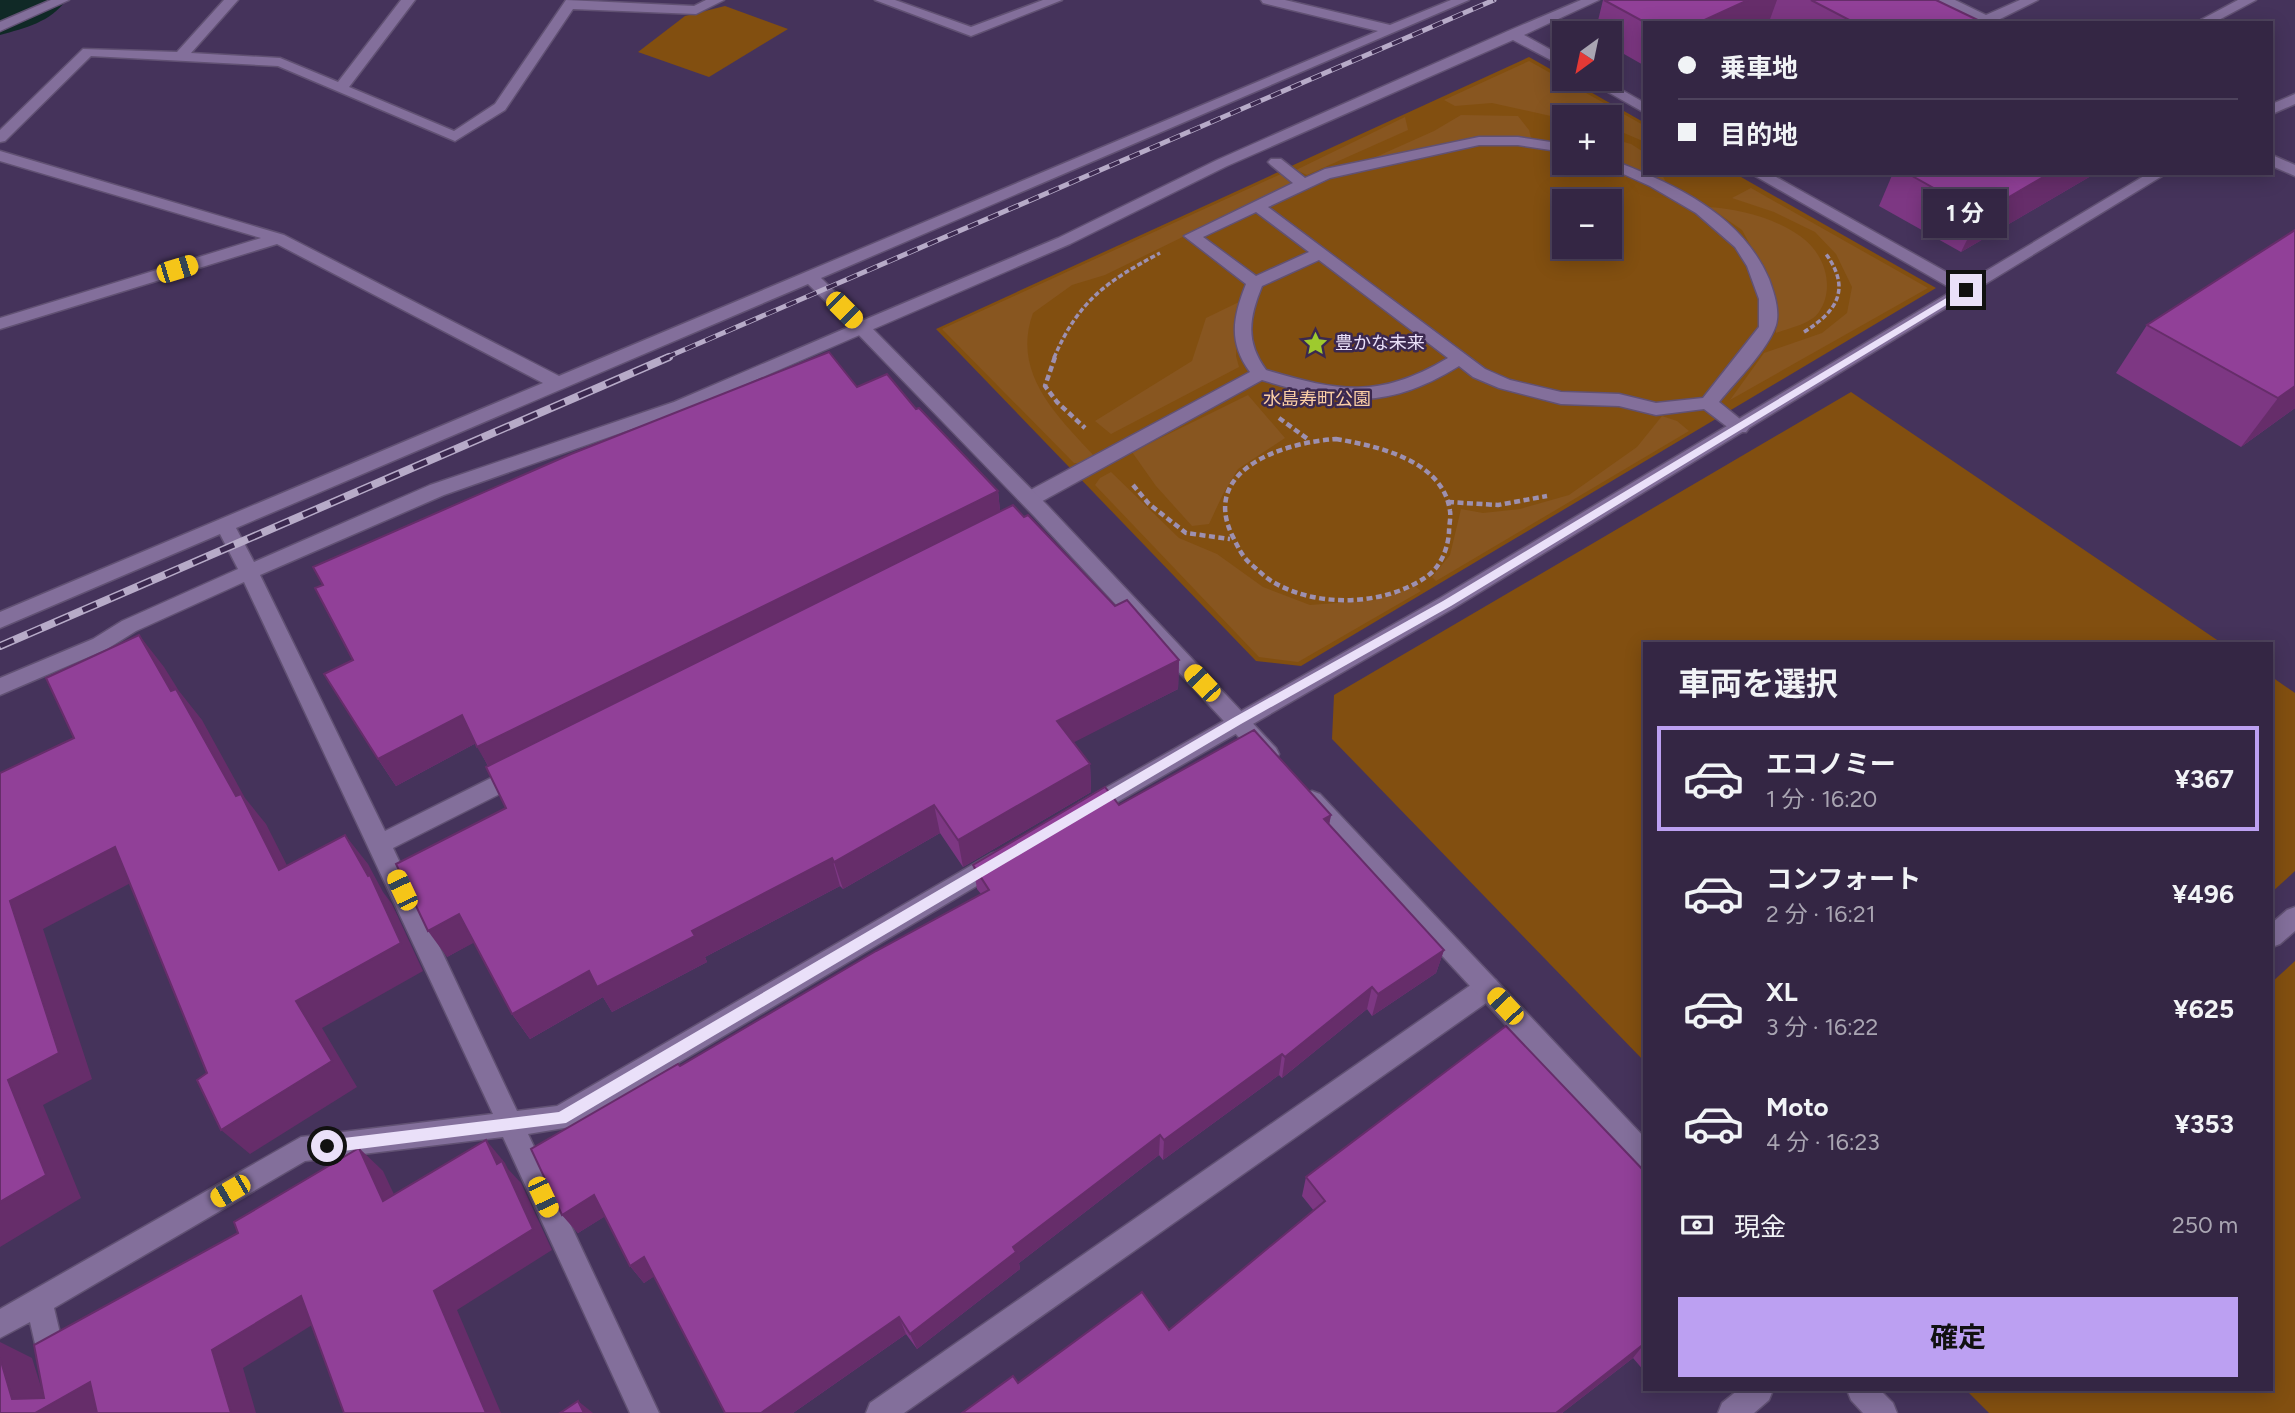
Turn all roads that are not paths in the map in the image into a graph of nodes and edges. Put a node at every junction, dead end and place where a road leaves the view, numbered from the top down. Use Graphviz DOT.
graph roads {
  1 [pos="62,0"];
  2 [pos="231,0"];
  3 [pos="408,0"];
  4 [pos="717,0"];
  5 [pos="882,0"];
  6 [pos="1055,0"];
  7 [pos="1268,0"];
  8 [pos="1462,0"];
  9 [pos="1592,0"];
  10 [pos="1945,0"];
  11 [pos="2031,0"];
  12 [pos="2249,0"];
  13 [pos="571,2"];
  14 [pos="1988,21"];
  15 [pos="2207,21"];
  16 [pos="0,27"];
  17 [pos="1392,30"];
  18 [pos="1513,34"];
  19 [pos="1552,56"];
  20 [pos="180,57"];
  21 [pos="341,88"];
  22 [pos="1613,91"];
  23 [pos="2295,98"];
  24 [pos="1643,108"];
  25 [pos="2273,109"];
  26 [pos="0,138"];
  27 [pos="1552,146"];
  28 [pos="0,156"];
  29 [pos="2273,160"];
  30 [pos="1276,162"];
  31 [pos="1622,170"];
  32 [pos="2295,171"];
  33 [pos="1761,175"];
  34 [pos="2157,175"];
  35 [pos="1304,184"];
  36 [pos="1256,205"];
  37 [pos="278,238"];
  38 [pos="1320,253"];
  39 [pos="810,276"];
  40 [pos="1255,283"];
  41 [pos="1966,290"];
  42 [pos="0,324"];
  43 [pos="861,327"];
  44 [pos="1460,358"];
  45 [pos="1260,374"];
  46 [pos="558,383"];
  47 [pos="1708,403"];
  48 [pos="1740,428"];
  49 [pos="1035,505"];
  50 [pos="1016,523"];
  51 [pos="225,525"];
  52 [pos="249,571"];
  53 [pos="0,620"];
  54 [pos="0,687"];
  55 [pos="1237,721"];
  56 [pos="542,762"];
  57 [pos="1071,818"];
  58 [pos="380,844"];
  59 [pos="1024,846"];
  60 [pos="2295,917"];
  61 [pos="2273,936"];
  62 [pos="1488,988"];
  63 [pos="510,1125"];
  64 [pos="1643,1155"];
  65 [pos="39,1301"];
  66 [pos="0,1324"];
  67 [pos="1758,1391"];
  68 [pos="1862,1391"];
  69 [pos="65,1413"];
  70 [pos="645,1413"];
  71 [pos="880,1413"];
  72 [pos="1732,1413"];
  73 [pos="1883,1413"];
  1 -- 16 [label="street"];
  2 -- 20 [label="street"];
  3 -- 21 [label="street"];
  4 -- 13 [label="street"];
  5 -- 6 [label="street"];
  7 -- 17 [label="street"];
  8 -- 17 [label="street"];
  9 -- 18 [label="street"];
  10 -- 14 [label="street"];
  11 -- 14 [label="street"];
  12 -- 15 [label="street"];
  13 -- 21 [label="street"];
  17 -- 39 [label="street"];
  18 -- 19 [label="street"];
  18 -- 43 [label="street"];
  20 -- 21 [label="street"];
  20 -- 26 [label="street"];
  22 -- 24 [label="street"];
  23 -- 25 [label="street"];
  27 -- 35 [label="street"];
  28 -- 37 [label="street"];
  29 -- 32 [label="street"];
  30 -- 35 [label="street"];
  31 -- 47 [label="street"];
  33 -- 41 [label="street"];
  34 -- 41 [label="street"];
  35 -- 36 [label="street"];
  36 -- 38 [label="street"];
  36 -- 40 [label="street"];
  37 -- 42 [label="street"];
  37 -- 46 [label="street"];
  38 -- 40 [label="street"];
  38 -- 44 [label="street"];
  39 -- 43 [label="street"];
  39 -- 46 [label="street"];
  40 -- 45 [label="street"];
  41 -- 48 [label="street"];
  43 -- 49 [label="street"];
  43 -- 52 [label="street"];
  44 -- 45 [label="street"];
  44 -- 47 [label="street"];
  45 -- 49 [label="street"];
  46 -- 51 [label="street"];
  47 -- 48 [label="street"];
  48 -- 55 [label="street"];
  49 -- 50 [label="street"];
  49 -- 55 [label="street"];
  51 -- 52 [label="street"];
  51 -- 53 [label="street"];
  52 -- 54 [label="street"];
  52 -- 58 [label="street"];
  55 -- 57 [label="street"];
  55 -- 62 [label="street"];
  56 -- 58 [label="street"];
  58 -- 63 [label="street"];
  59 -- 63 [label="street"];
  60 -- 61 [label="street"];
  62 -- 64 [label="street"];
  62 -- 71 [label="street"];
  63 -- 65 [label="street"];
  63 -- 70 [label="street"];
  65 -- 66 [label="street"];
  65 -- 69 [label="street"];
  67 -- 72 [label="street"];
  68 -- 73 [label="street"];
}
